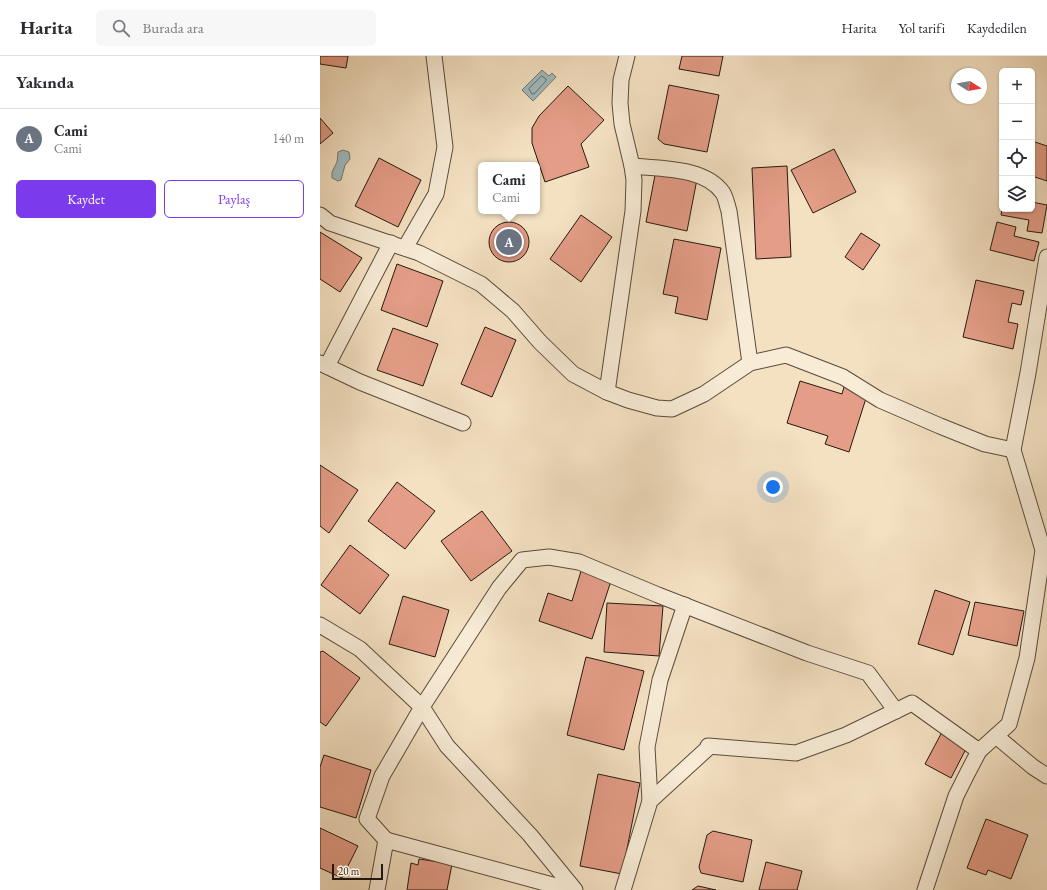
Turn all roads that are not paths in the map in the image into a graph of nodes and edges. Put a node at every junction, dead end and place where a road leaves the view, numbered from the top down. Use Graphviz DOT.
graph roads {
  1 [pos="434,56"];
  2 [pos="623,59"];
  3 [pos="632,166"];
  4 [pos="320,215"];
  5 [pos="391,243"];
  6 [pos="405,248"];
  7 [pos="1047,257"];
  8 [pos="324,364"];
  9 [pos="750,364"];
  10 [pos="607,392"];
  11 [pos="463,423"];
  12 [pos="1013,450"];
  13 [pos="685,605"];
  14 [pos="320,625"];
  15 [pos="422,707"];
  16 [pos="896,711"];
  17 [pos="996,736"];
  18 [pos="979,751"];
  19 [pos="1047,776"];
  20 [pos="650,801"];
  21 [pos="386,840"];
  22 [pos="377,890"];
  23 [pos="571,890"];
  24 [pos="575,890"];
  25 [pos="624,890"];
  26 [pos="925,890"];
  1 -- 6 [label="street"];
  2 -- 3 [label="street"];
  3 -- 9 [label="street"];
  3 -- 10 [label="street"];
  4 -- 5 [label="street"];
  5 -- 6 [label="street"];
  5 -- 8 [label="street"];
  6 -- 10 [label="street"];
  7 -- 12 [label="street"];
  8 -- 11 [label="street"];
  9 -- 10 [label="street"];
  9 -- 12 [label="street"];
  12 -- 17 [label="street"];
  13 -- 15 [label="street"];
  13 -- 16 [label="street"];
  13 -- 20 [label="street"];
  14 -- 15 [label="street"];
  15 -- 21 [label="street"];
  15 -- 24 [label="street"];
  16 -- 18 [label="street"];
  16 -- 20 [label="street"];
  17 -- 18 [label="street"];
  17 -- 19 [label="street"];
  18 -- 26 [label="street"];
  20 -- 25 [label="street"];
  21 -- 22 [label="street"];
  21 -- 23 [label="street"];
}
